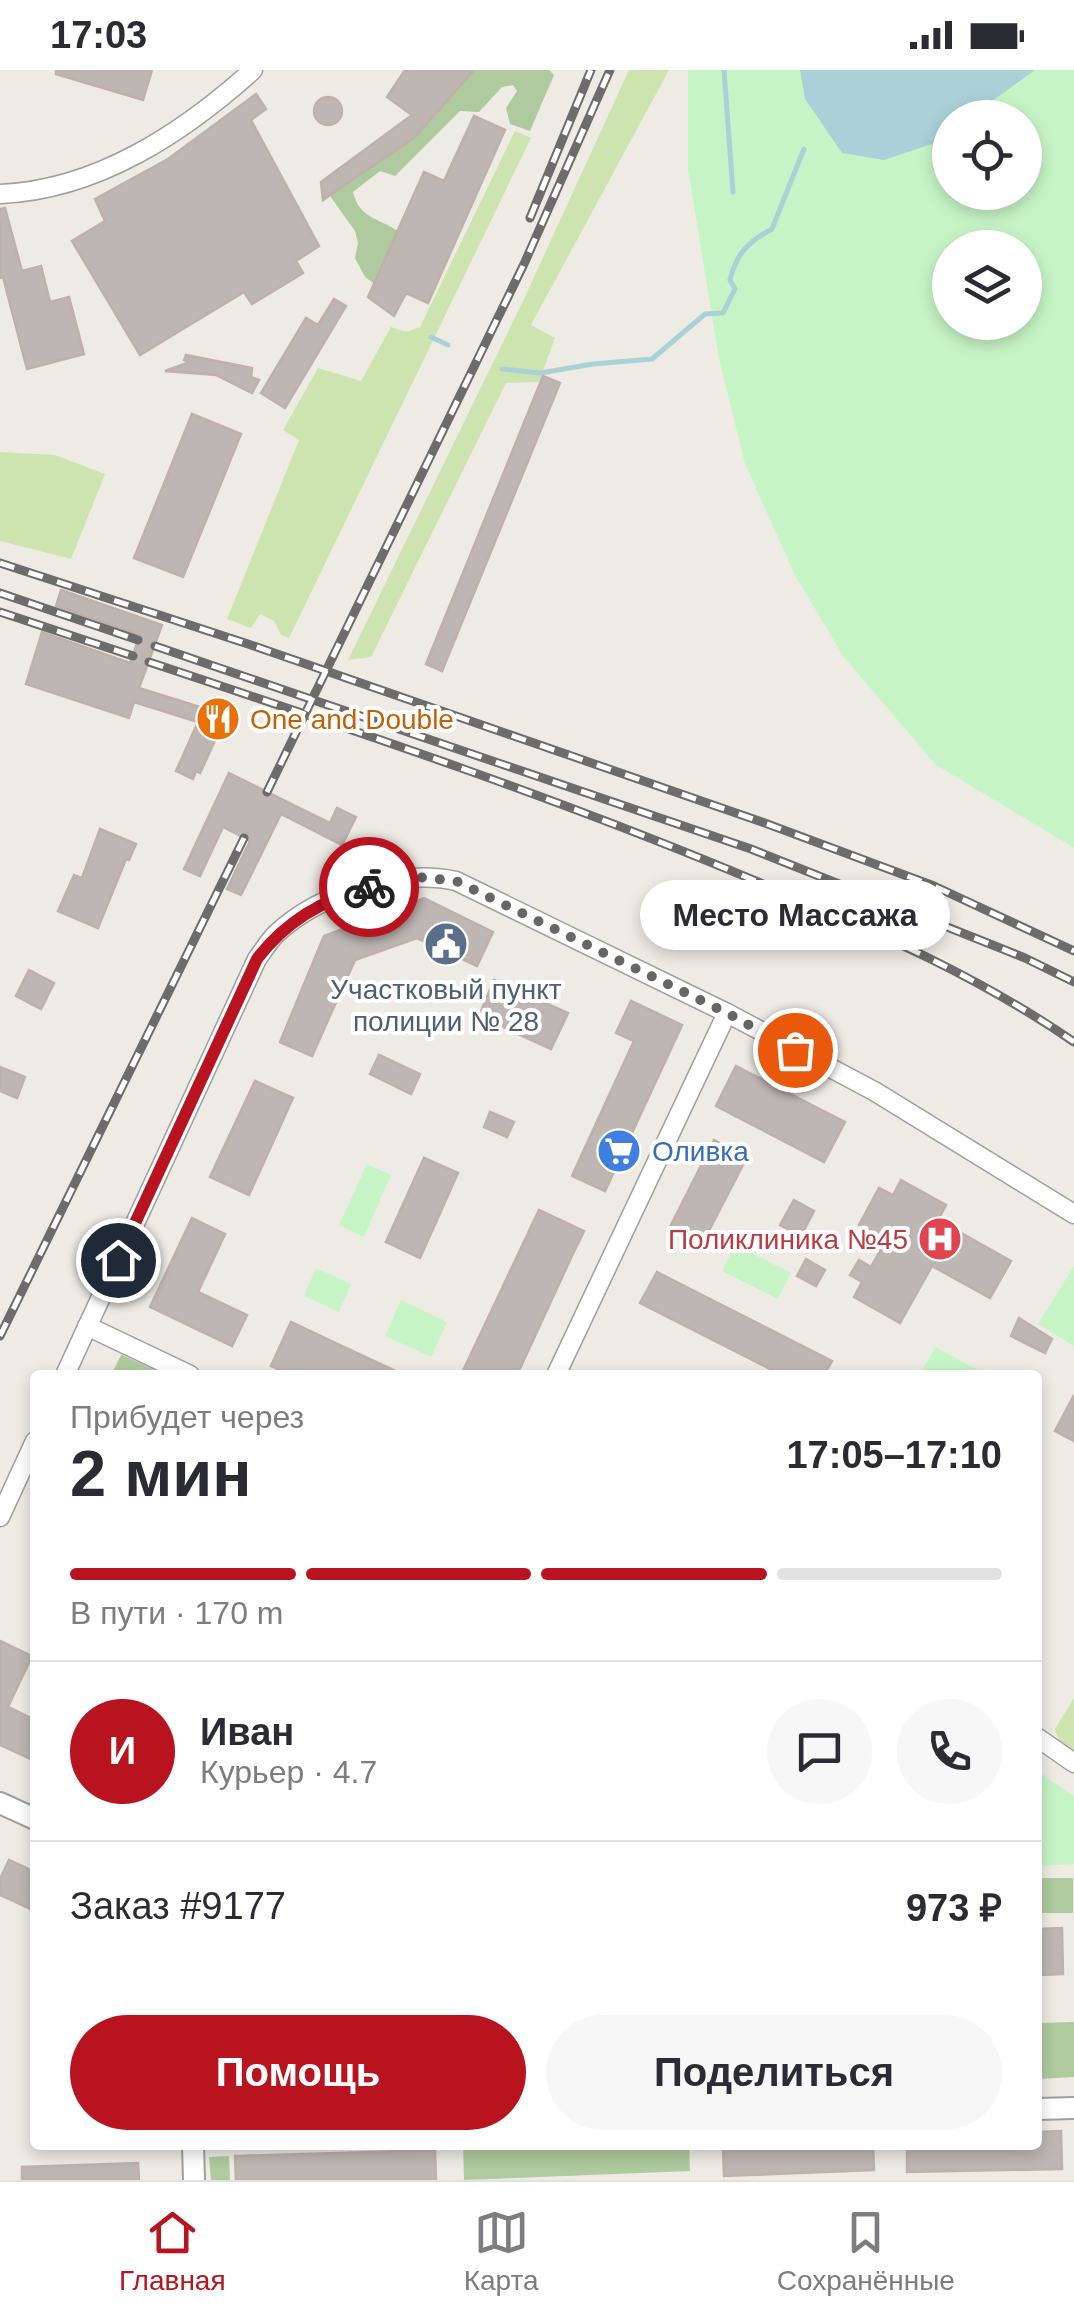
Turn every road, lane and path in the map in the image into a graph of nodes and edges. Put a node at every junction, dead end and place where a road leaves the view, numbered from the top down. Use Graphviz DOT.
graph roads {
  1 [pos="253,70"];
  2 [pos="0,194"];
  3 [pos="727,1013"];
  4 [pos="1074,1214"];
  5 [pos="87,1326"];
  6 [pos="67,1370"];
  7 [pos="179,1370"];
  8 [pos="558,1370"];
  9 [pos="30,1452"];
  10 [pos="0,1517"];
  11 [pos="1042,1741"];
  12 [pos="1074,1762"];
  13 [pos="0,1803"];
  14 [pos="30,1817"];
  15 [pos="1074,2108"];
  16 [pos="1042,2109"];
  17 [pos="193,2150"];
  18 [pos="194,2180"];
  1 -- 2 [label="street"];
  3 -- 4 [label="street"];
  3 -- 5 [label="street"];
  3 -- 8 [label="street"];
  5 -- 6 [label="street"];
  5 -- 7 [label="street"];
  9 -- 10 [label="street"];
  11 -- 12 [label="street"];
  13 -- 14 [label="street"];
  15 -- 16 [label="street"];
  17 -- 18 [label="street"];
}
